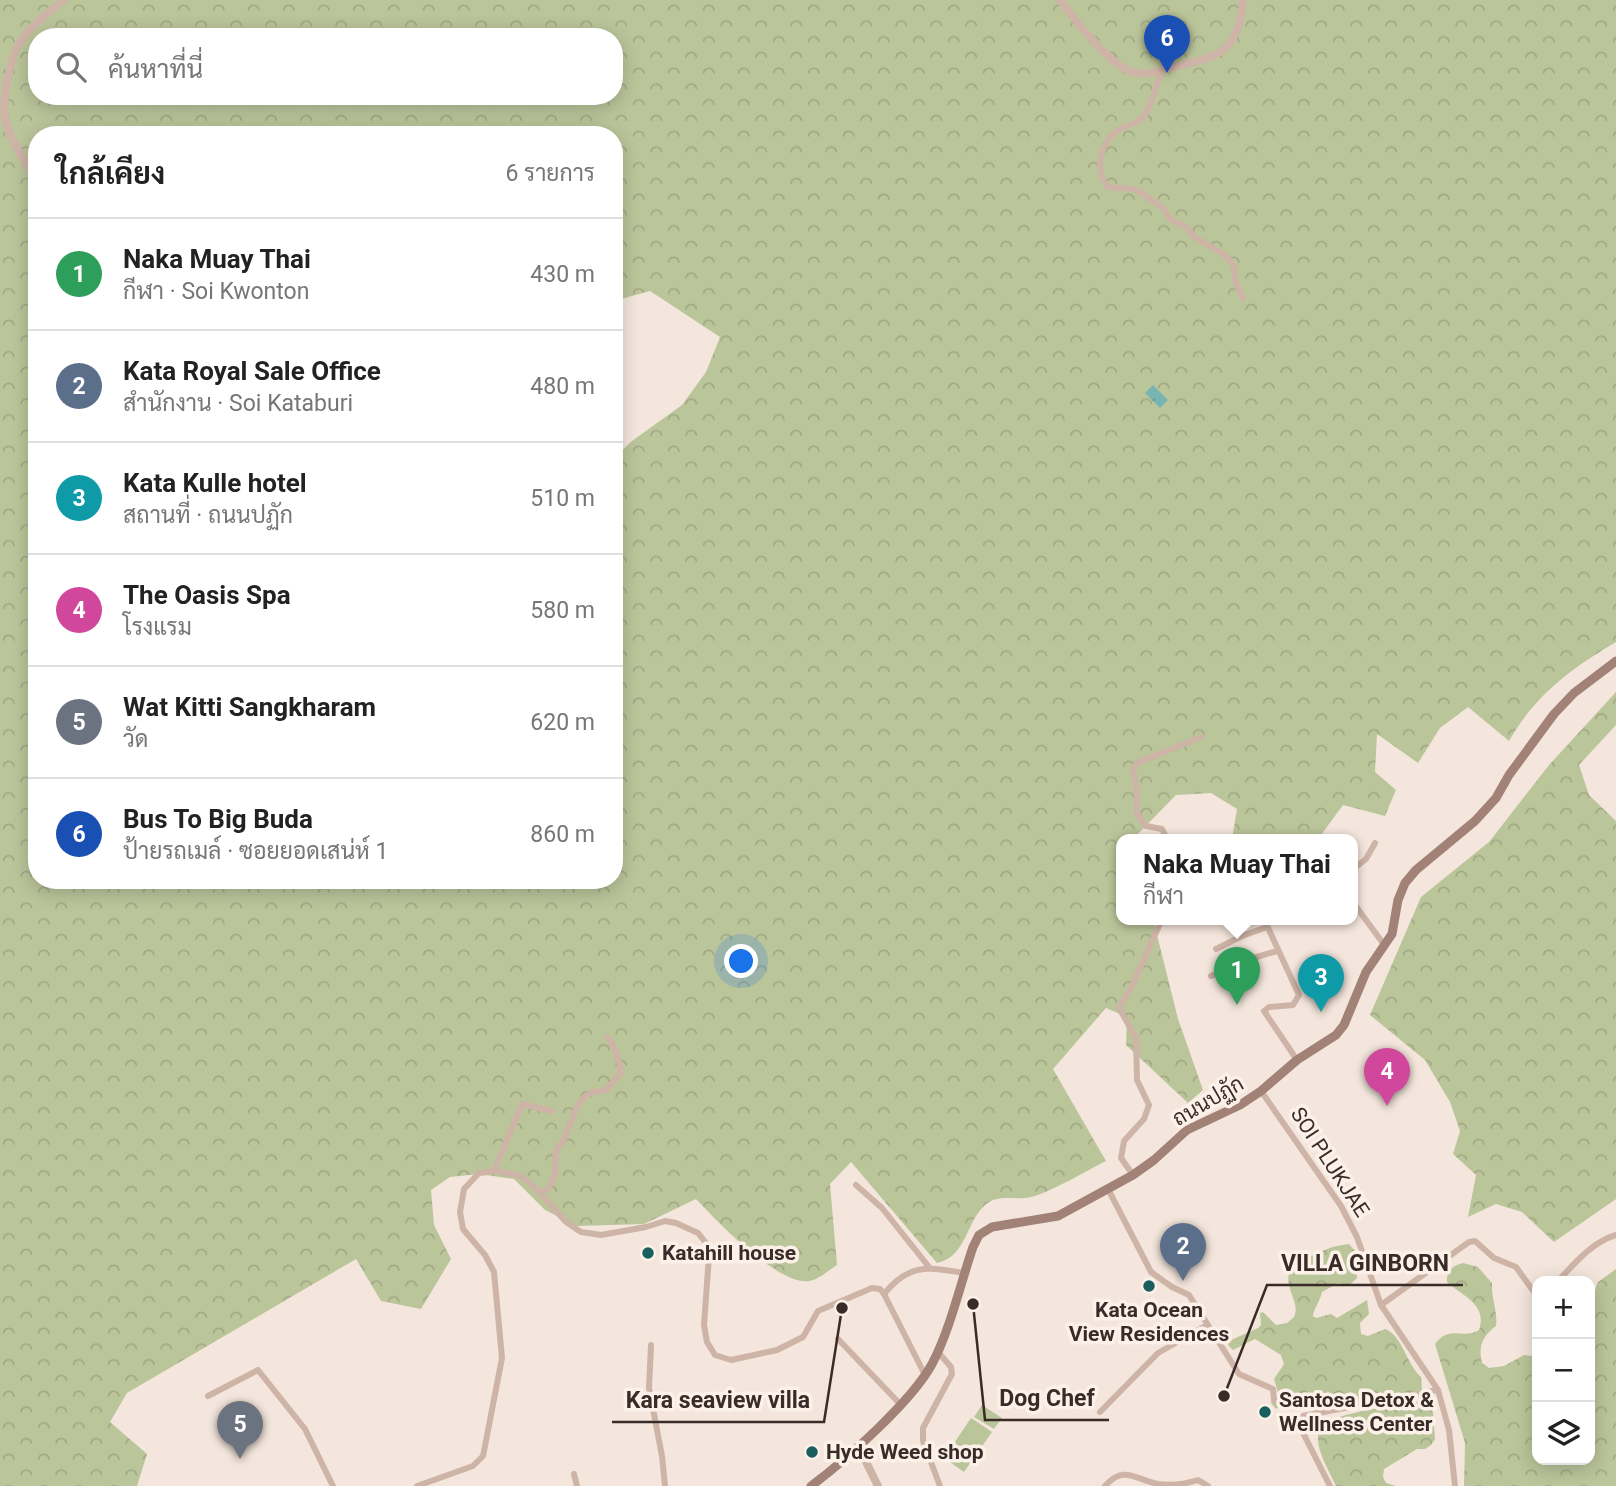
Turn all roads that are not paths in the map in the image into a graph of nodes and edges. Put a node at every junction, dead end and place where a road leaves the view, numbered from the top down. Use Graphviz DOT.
graph roads {
  1 [pos="64,0"];
  2 [pos="1060,0"];
  3 [pos="1243,0"];
  4 [pos="31,28"];
  5 [pos="28,32"];
  6 [pos="1163,69"];
  7 [pos="28,165"];
  8 [pos="1243,299"];
  9 [pos="1616,661"];
  10 [pos="1201,737"];
  11 [pos="1164,834"];
  12 [pos="1375,843"];
  13 [pos="1358,866"];
  14 [pos="1358,908"];
  15 [pos="1159,925"];
  16 [pos="1267,927"];
  17 [pos="1385,946"];
  18 [pos="1216,949"];
  19 [pos="1277,951"];
  20 [pos="1211,975"];
  21 [pos="607,1037"];
  22 [pos="1297,1060"];
  23 [pos="1261,1091"];
  24 [pos="552,1111"];
  25 [pos="494,1171"];
  26 [pos="1133,1175"];
  27 [pos="856,1185"];
  28 [pos="1108,1189"];
  29 [pos="540,1194"];
  30 [pos="1616,1235"];
  31 [pos="929,1267"];
  32 [pos="964,1273"];
  33 [pos="1563,1276"];
  34 [pos="1532,1289"];
  35 [pos="884,1294"];
  36 [pos="1381,1305"];
  37 [pos="1208,1325"];
  38 [pos="838,1339"];
  39 [pos="651,1345"];
  40 [pos="938,1352"];
  41 [pos="925,1375"];
  42 [pos="1438,1390"];
  43 [pos="208,1396"];
  44 [pos="1274,1399"];
  45 [pos="900,1404"];
  46 [pos="1100,1412"];
  47 [pos="858,1446"];
  48 [pos="574,1474"];
  49 [pos="333,1486"];
  50 [pos="417,1486"];
  51 [pos="577,1486"];
  52 [pos="664,1486"];
  53 [pos="811,1486"];
  54 [pos="877,1486"];
  55 [pos="940,1486"];
  56 [pos="1105,1486"];
  57 [pos="1208,1486"];
  58 [pos="1331,1486"];
  59 [pos="1455,1486"];
  1 -- 4 [label="street"];
  2 -- 6 [label="street"];
  3 -- 6 [label="street"];
  5 -- 7 [label="street"];
  6 -- 8 [label="street"];
  9 -- 17 [label="main road, ถนนปฏัก"];
  10 -- 11 [label="street"];
  12 -- 13 [label="street"];
  14 -- 17 [label="street"];
  15 -- 26 [label="street"];
  16 -- 18 [label="street"];
  16 -- 19 [label="street"];
  17 -- 22 [label="main road, ถนนปฏัก"];
  19 -- 20 [label="street"];
  19 -- 22 [label="street"];
  21 -- 29 [label="street"];
  22 -- 23 [label="main road, ถนนปฏัก"];
  23 -- 26 [label="main road, ถนนปฏัก"];
  23 -- 36 [label="street, SOI PLUKJAE"];
  24 -- 25 [label="street"];
  25 -- 29 [label="street"];
  25 -- 50 [label="street"];
  26 -- 28 [label="main road, ถนนปฏัก"];
  27 -- 31 [label="street"];
  28 -- 32 [label="main road, ถนนปฏัก"];
  28 -- 37 [label="street"];
  29 -- 35 [label="street"];
  30 -- 33 [label="street"];
  31 -- 32 [label="street"];
  31 -- 35 [label="street"];
  32 -- 40 [label="main road, ถนนปฏัก"];
  34 -- 36 [label="street"];
  35 -- 41 [label="street"];
  36 -- 42 [label="street, SOI PLUKJAE"];
  37 -- 44 [label="street"];
  37 -- 46 [label="street"];
  38 -- 45 [label="street"];
  39 -- 52 [label="street"];
  40 -- 41 [label="main road, ถนนปฏัก"];
  40 -- 55 [label="street"];
  41 -- 45 [label="main road, ถนนปฏัก"];
  42 -- 58 [label="street"];
  42 -- 59 [label="street, SOI PLUKJAE"];
  43 -- 49 [label="street"];
  45 -- 47 [label="main road, ถนนปฏัก"];
  47 -- 53 [label="main road, ถนนปฏัก"];
  47 -- 54 [label="street"];
  48 -- 51 [label="street"];
  56 -- 57 [label="street"];
}
